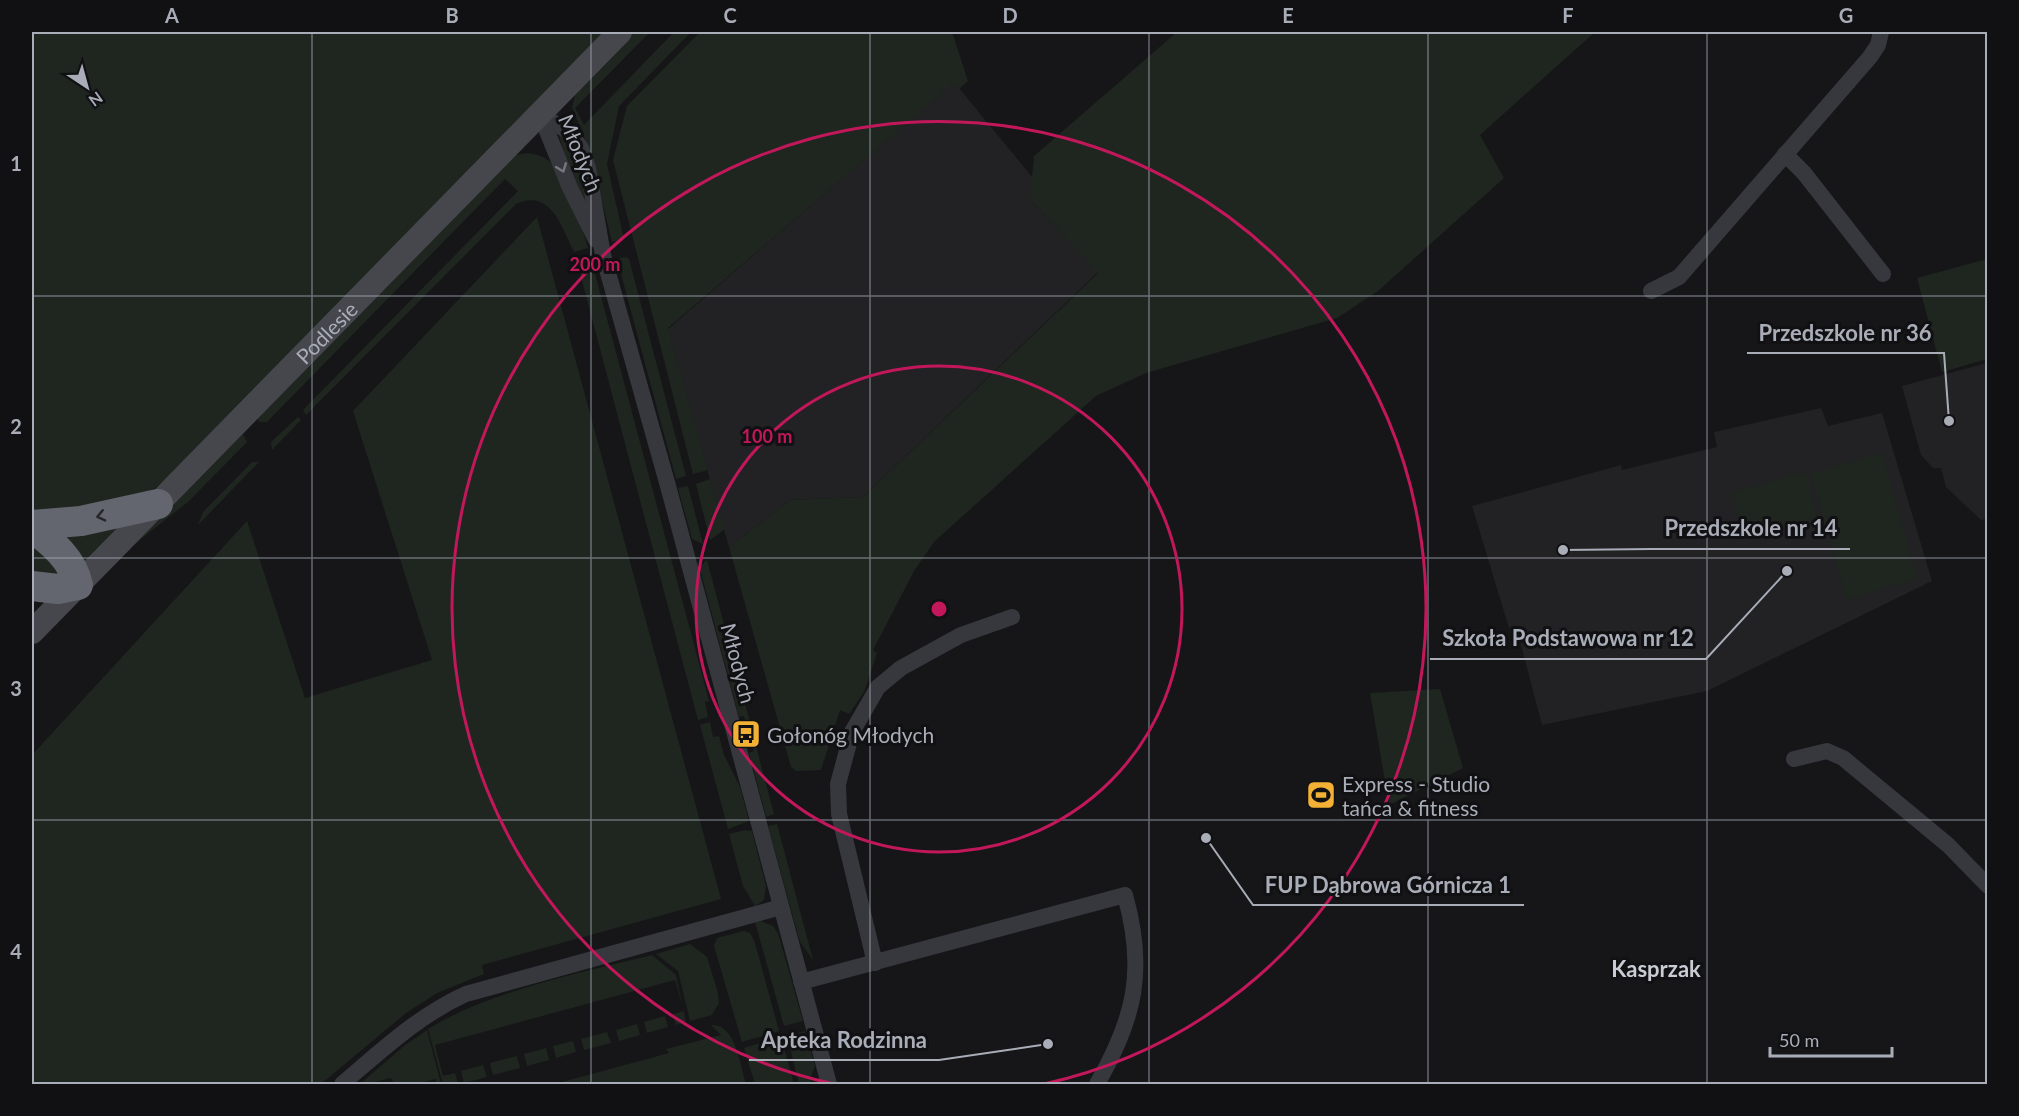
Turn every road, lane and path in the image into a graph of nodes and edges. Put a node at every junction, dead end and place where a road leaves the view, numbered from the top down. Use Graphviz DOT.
graph roads {
  1 [pos="621,32"];
  2 [pos="1881,32"];
  3 [pos="540,114"];
  4 [pos="1785,154"];
  5 [pos="603,255"];
  6 [pos="1883,274"];
  7 [pos="1651,291"];
  8 [pos="158,504"];
  9 [pos="32,526"];
  10 [pos="78,585"];
  11 [pos="32,586"];
  12 [pos="1012,617"];
  13 [pos="32,632"];
  14 [pos="1794,759"];
  15 [pos="1988,886"];
  16 [pos="781,907"];
  17 [pos="875,963"];
  18 [pos="801,982"];
  19 [pos="342,1084"];
  20 [pos="829,1084"];
  21 [pos="1097,1084"];
  1 -- 3 [label="street, Podlesie"];
  2 -- 4 [label="street"];
  3 -- 5 [label="street, Młodych, one-way"];
  3 -- 5 [label="street, Młodych"];
  3 -- 8 [label="street, Podlesie"];
  4 -- 6 [label="street"];
  4 -- 7 [label="street"];
  5 -- 16 [label="street, Młodych"];
  8 -- 9 [label="highway, one-way"];
  8 -- 10 [label="street, Podlesie"];
  9 -- 10 [label="highway"];
  10 -- 11 [label="highway"];
  10 -- 13 [label="street, Podlesie"];
  12 -- 17 [label="street"];
  14 -- 15 [label="street"];
  16 -- 18 [label="street, Młodych"];
  16 -- 19 [label="street"];
  17 -- 18 [label="street"];
  17 -- 21 [label="street"];
  18 -- 20 [label="street, Młodych"];
}
